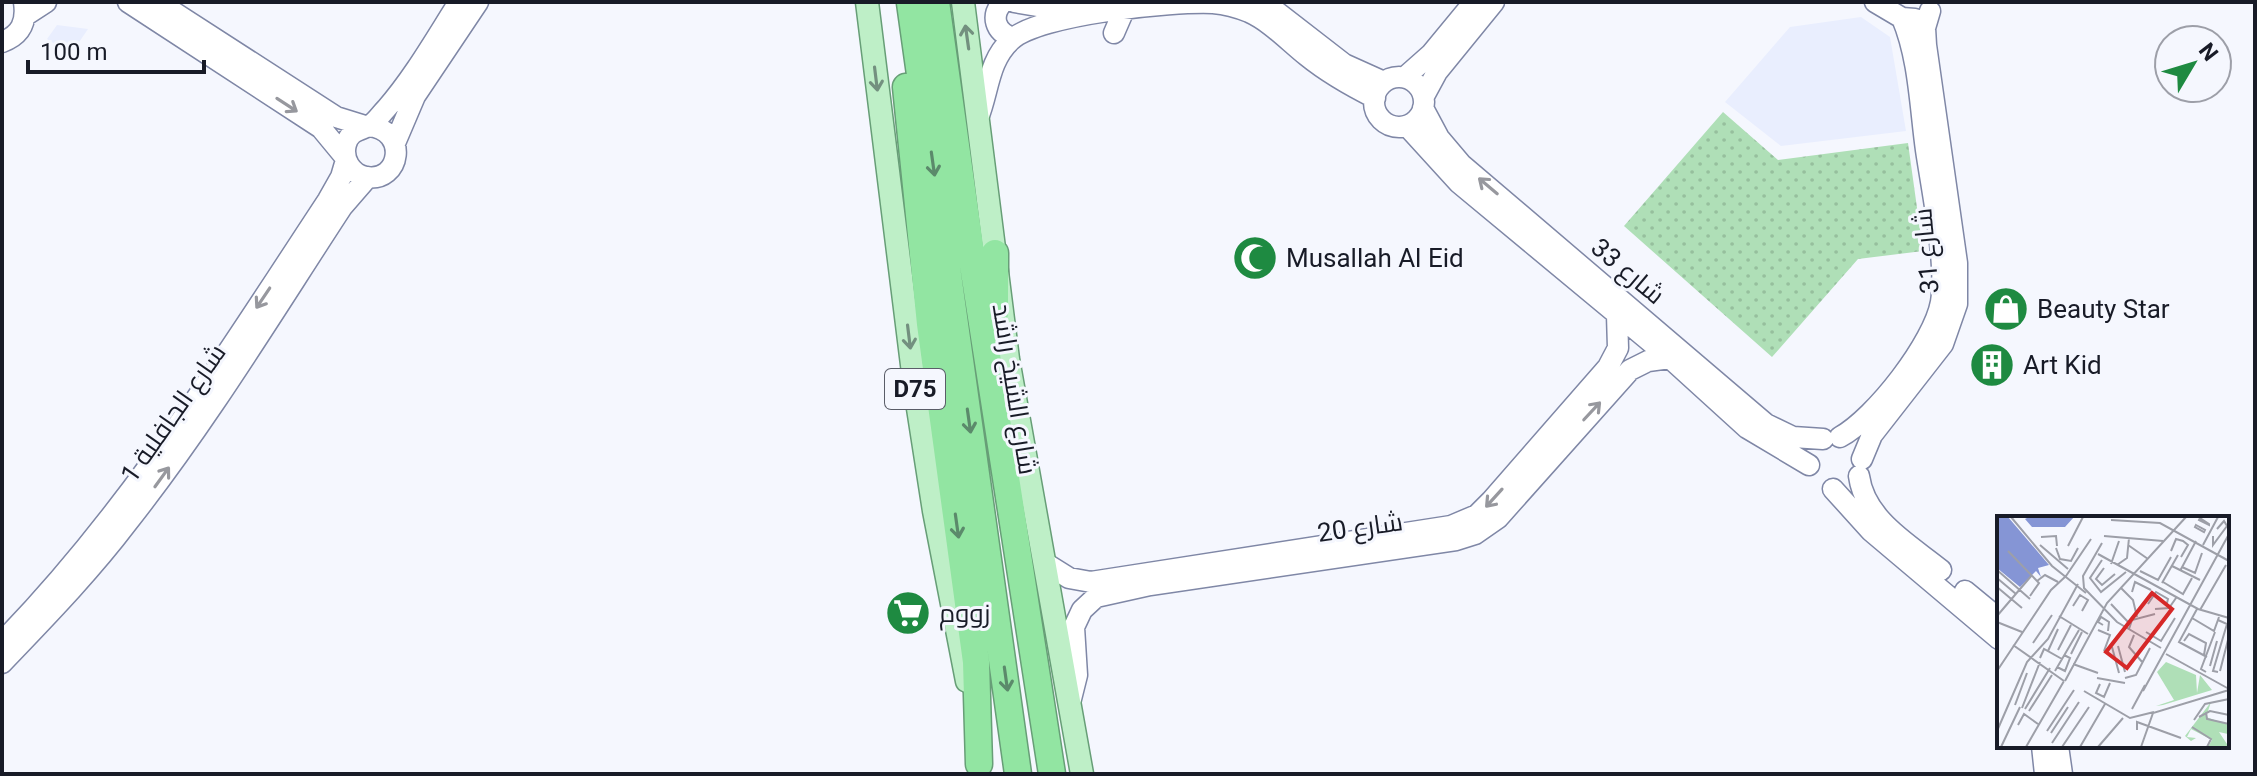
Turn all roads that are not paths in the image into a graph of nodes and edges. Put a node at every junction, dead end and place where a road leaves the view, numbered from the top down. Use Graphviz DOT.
graph roads {
  1 [pos="46,2"];
  2 [pos="128,2"];
  3 [pos="158,2"];
  4 [pos="459,2"];
  5 [pos="478,2"];
  6 [pos="867,2"];
  7 [pos="919,2"];
  8 [pos="963,2"];
  9 [pos="1003,2"];
  10 [pos="1014,2"];
  11 [pos="1084,2"];
  12 [pos="1264,2"];
  13 [pos="1474,2"];
  14 [pos="1494,2"];
  15 [pos="1932,6"];
  16 [pos="25,8"];
  17 [pos="1888,8"];
  18 [pos="1124,10"];
  19 [pos="1114,33"];
  20 [pos="1013,38"];
  21 [pos="2,42"];
  22 [pos="1405,77"];
  23 [pos="1379,90"];
  24 [pos="1424,102"];
  25 [pos="978,118"];
  26 [pos="367,126"];
  27 [pos="1407,126"];
  28 [pos="395,143"];
  29 [pos="346,158"];
  30 [pos="368,177"];
  31 [pos="995,253"];
  32 [pos="1617,315"];
  33 [pos="1670,358"];
  34 [pos="998,420"];
  35 [pos="1831,438"];
  36 [pos="1809,465"];
  37 [pos="1860,468"];
  38 [pos="1833,489"];
  39 [pos="1045,563"];
  40 [pos="1997,617"];
  41 [pos="1997,637"];
  42 [pos="2,642"];
  43 [pos="2,663"];
  44 [pos="1071,699"];
  45 [pos="2042,748"];
  46 [pos="2058,748"];
  47 [pos="980,769"];
  48 [pos="1018,774"];
  49 [pos="1052,774"];
  50 [pos="1082,774"];
  51 [pos="2045,774"];
  52 [pos="2062,774"];
  1 -- 16 [label="street"];
  2 -- 29 [label="street, one-way"];
  3 -- 26 [label="street"];
  4 -- 26 [label="street"];
  5 -- 28 [label="street"];
  6 -- 47 [label="main road, D75, one-way"];
  7 -- 34 [label="highway, شارع الشيخ راشد"];
  7 -- 47 [label="highway, one-way"];
  7 -- 48 [label="highway, شارع الشيخ راشد / D75, one-way"];
  25 -- 8 [label="main road, شارع الشيخ راشد, one-way"];
  9 -- 20 [label="street"];
  10 -- 11 [label="street"];
  12 -- 23 [label="street"];
  13 -- 22 [label="street"];
  14 -- 24 [label="street"];
  15 -- 17 [label="street"];
  15 -- 37 [label="street, شارع 31"];
  16 -- 21 [label="street"];
  17 -- 35 [label="street, شارع 31"];
  18 -- 19 [label="street"];
  18 -- 20 [label="street"];
  18 -- 23 [label="street"];
  20 -- 25 [label="street"];
  22 -- 23 [label="street"];
  22 -- 24 [label="street"];
  23 -- 27 [label="street"];
  24 -- 27 [label="street"];
  35 -- 24 [label="street, شارع 33, one-way"];
  25 -- 31 [label="main road, شارع الشيخ راشد"];
  26 -- 28 [label="street"];
  26 -- 29 [label="street"];
  27 -- 32 [label="street, شارع 33"];
  28 -- 30 [label="street"];
  29 -- 30 [label="street"];
  29 -- 42 [label="street, شارع الجافلية 1, one-way"];
  43 -- 30 [label="street, شارع الجافلية 1, one-way"];
  31 -- 34 [label="highway"];
  31 -- 39 [label="main road, شارع الشيخ راشد"];
  32 -- 33 [label="street, شارع 33"];
  32 -- 39 [label="street, شارع 20, one-way"];
  33 -- 36 [label="street, شارع 33"];
  44 -- 33 [label="street, شارع 20, one-way"];
  34 -- 49 [label="highway, شارع الشيخ راشد"];
  35 -- 36 [label="street"];
  35 -- 37 [label="street"];
  36 -- 38 [label="street"];
  37 -- 38 [label="street"];
  37 -- 40 [label="street"];
  38 -- 41 [label="street"];
  39 -- 44 [label="main road, شارع الشيخ راشد"];
  44 -- 50 [label="main road, شارع الشيخ راشد"];
  45 -- 51 [label="street"];
  46 -- 52 [label="street"];
}
